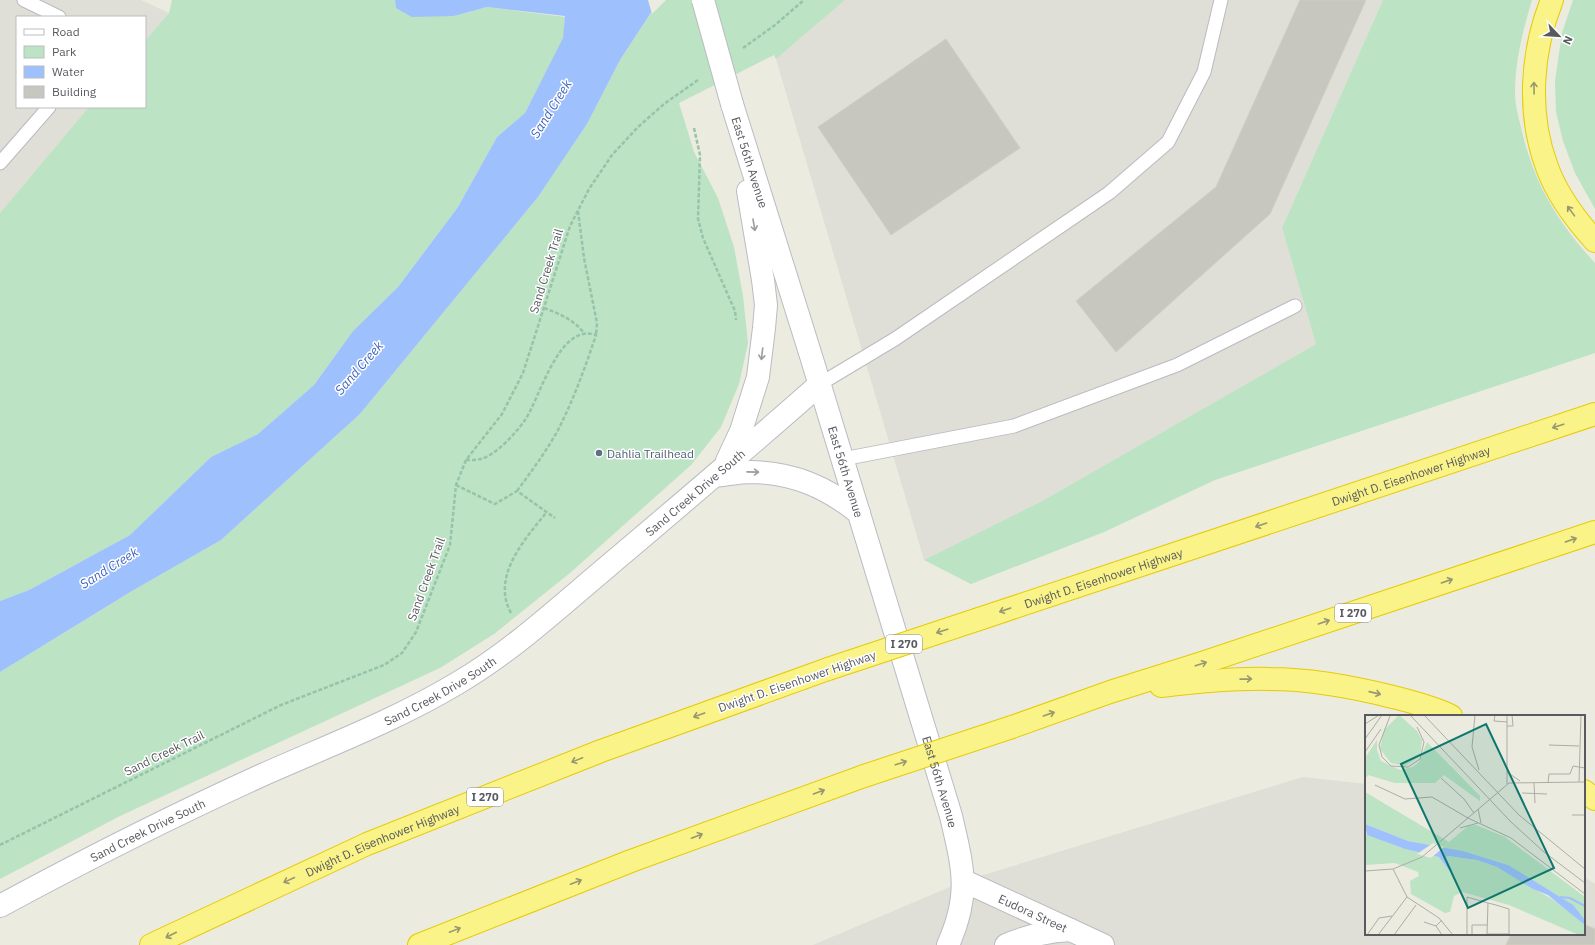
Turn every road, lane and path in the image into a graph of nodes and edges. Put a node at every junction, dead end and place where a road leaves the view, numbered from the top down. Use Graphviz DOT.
graph roads {
  1 [pos="24,0"];
  2 [pos="703,0"];
  3 [pos="804,0"];
  4 [pos="1220,0"];
  5 [pos="1552,0"];
  6 [pos="57,16"];
  7 [pos="738,52"];
  8 [pos="701,78"];
  9 [pos="732,104"];
  10 [pos="48,108"];
  11 [pos="694,128"];
  12 [pos="0,163"];
  13 [pos="578,211"];
  14 [pos="1595,241"];
  15 [pos="1295,306"];
  16 [pos="544,308"];
  17 [pos="738,326"];
  18 [pos="584,333"];
  19 [pos="596,335"];
  20 [pos="820,384"];
  21 [pos="1595,414"];
  22 [pos="843,459"];
  23 [pos="466,460"];
  24 [pos="719,472"];
  25 [pos="456,485"];
  26 [pos="517,491"];
  27 [pos="546,513"];
  28 [pos="859,513"];
  29 [pos="555,518"];
  30 [pos="1595,532"];
  31 [pos="513,616"];
  32 [pos="1110,692"];
  33 [pos="1448,715"];
  34 [pos="1585,792"];
  35 [pos="1595,799"];
  36 [pos="0,845"];
  37 [pos="964,881"];
  38 [pos="0,906"];
  39 [pos="1071,930"];
  40 [pos="151,945"];
  41 [pos="419,945"];
  42 [pos="948,945"];
  43 [pos="1006,945"];
  44 [pos="1103,945"];
  1 -- 6 [label="lane"];
  2 -- 9 [label="main road, East 56th Avenue, bridge"];
  3 -- 7 [label="path"];
  4 -- 20 [label="lane"];
  14 -- 5 [label="highway, one-way"];
  8 -- 13 [label="path, Sand Creek Trail"];
  9 -- 20 [label="main road, East 56th Avenue"];
  9 -- 24 [label="main road, one-way"];
  10 -- 12 [label="lane"];
  11 -- 17 [label="path"];
  13 -- 16 [label="path, Sand Creek Trail"];
  13 -- 19 [label="path"];
  15 -- 22 [label="lane"];
  16 -- 18 [label="path"];
  16 -- 23 [label="path, Sand Creek Trail"];
  18 -- 19 [label="path"];
  18 -- 23 [label="path"];
  19 -- 26 [label="path"];
  20 -- 22 [label="main road, East 56th Avenue"];
  20 -- 24 [label="main road, Sand Creek Drive South"];
  21 -- 40 [label="highway, Dwight D. Eisenhower Highway / I 270, one-way, bridge"];
  22 -- 28 [label="main road, East 56th Avenue"];
  23 -- 25 [label="path, Sand Creek Trail"];
  24 -- 28 [label="main road, one-way"];
  24 -- 38 [label="main road, Sand Creek Drive South"];
  25 -- 26 [label="path"];
  25 -- 36 [label="path, Sand Creek Trail"];
  26 -- 27 [label="path"];
  27 -- 29 [label="path"];
  27 -- 31 [label="path"];
  28 -- 37 [label="main road, East 56th Avenue"];
  32 -- 30 [label="highway, I 270, one-way"];
  32 -- 33 [label="highway, one-way"];
  41 -- 32 [label="highway, I 270, one-way, bridge"];
  34 -- 35 [label="highway"];
  37 -- 39 [label="main road, Eudora Street"];
  37 -- 42 [label="main road, East 56th Avenue"];
  39 -- 43 [label="main road"];
  39 -- 44 [label="main road, Eudora Street"];
}
